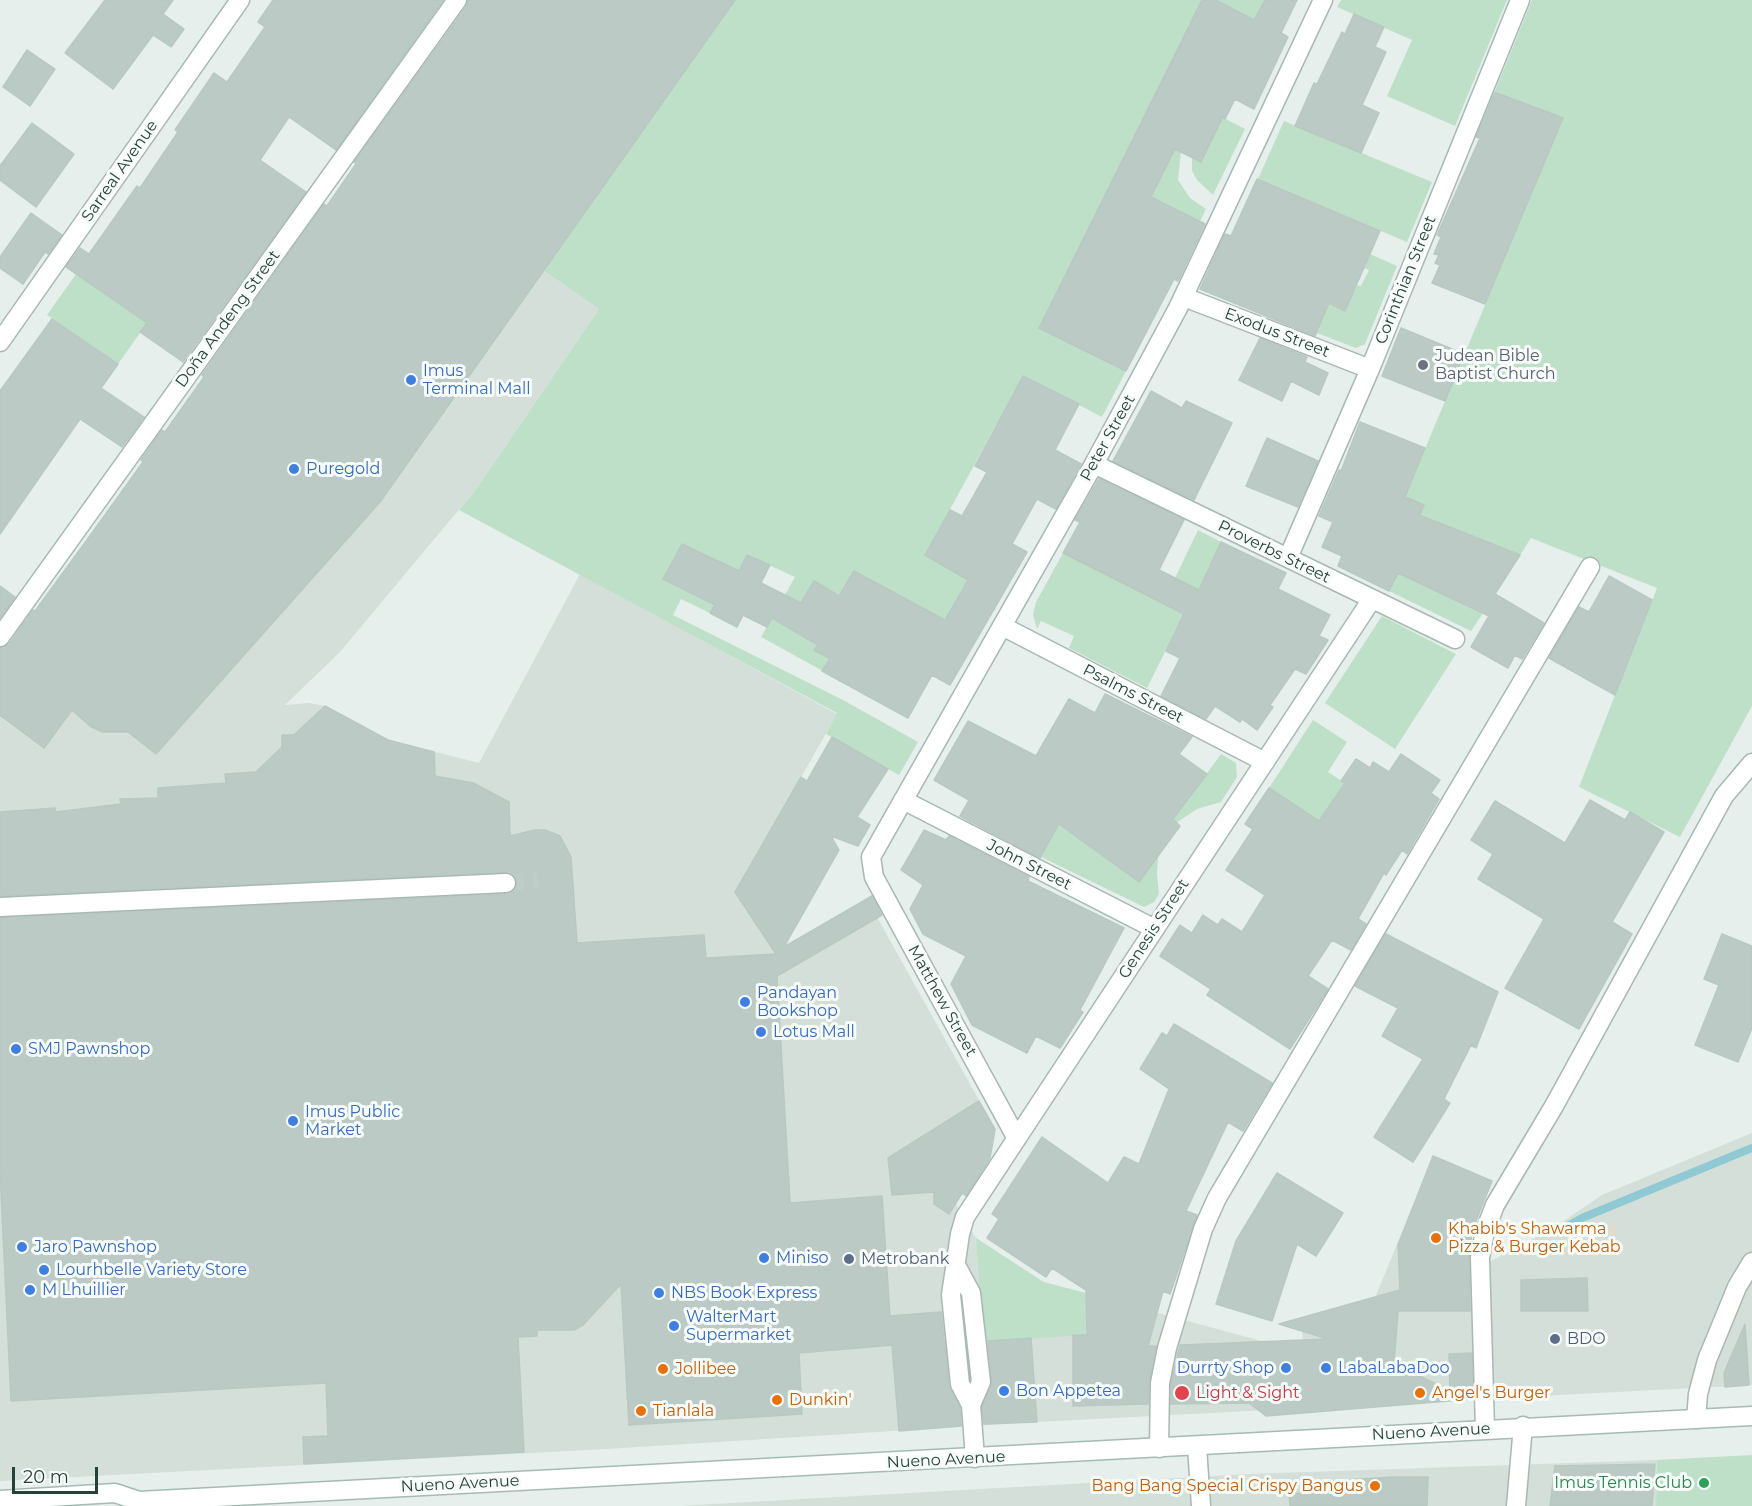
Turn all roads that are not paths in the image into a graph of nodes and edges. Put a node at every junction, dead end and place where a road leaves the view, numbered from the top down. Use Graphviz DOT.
graph roads {
  1 [pos="240,0"];
  2 [pos="457,0"];
  3 [pos="1323,0"];
  4 [pos="1520,0"];
  5 [pos="1184,297"];
  6 [pos="0,342"];
  7 [pos="1370,369"];
  8 [pos="1094,464"];
  9 [pos="1288,558"];
  10 [pos="1590,567"];
  11 [pos="1372,599"];
  12 [pos="1002,626"];
  13 [pos="0,637"];
  14 [pos="1455,639"];
  15 [pos="1265,762"];
  16 [pos="1752,763"];
  17 [pos="903,801"];
  18 [pos="870,864"];
  19 [pos="506,883"];
  20 [pos="0,907"];
  21 [pos="1155,929"];
  22 [pos="1016,1137"];
  23 [pos="1752,1262"];
  24 [pos="1752,1416"];
  25 [pos="1696,1419"];
  26 [pos="1523,1426"];
  27 [pos="1485,1429"];
  28 [pos="1197,1446"];
  29 [pos="1159,1448"];
  30 [pos="975,1458"];
  31 [pos="0,1500"];
  32 [pos="135,1504"];
  33 [pos="1200,1506"];
  34 [pos="1516,1506"];
  1 -- 6 [label="street, Sarreal Avenue"];
  2 -- 13 [label="street, Doña Andeng Street"];
  3 -- 5 [label="street, Peter Street"];
  4 -- 7 [label="street, Corinthian Street"];
  5 -- 7 [label="street, Exodus Street"];
  5 -- 8 [label="street, Peter Street"];
  7 -- 9 [label="street, Corinthian Street"];
  8 -- 9 [label="street, Proverbs Street"];
  8 -- 12 [label="street, Peter Street"];
  9 -- 11 [label="street, Proverbs Street"];
  10 -- 29 [label="street"];
  11 -- 14 [label="street, Proverbs Street"];
  11 -- 15 [label="street, Genesis Street"];
  12 -- 15 [label="street, Psalms Street"];
  12 -- 17 [label="street, Peter Street"];
  15 -- 21 [label="street, Genesis Street"];
  16 -- 27 [label="street"];
  17 -- 18 [label="street, Peter Street"];
  17 -- 21 [label="street, John Street"];
  18 -- 22 [label="street, Matthew Street"];
  19 -- 20 [label="street"];
  21 -- 22 [label="street, Genesis Street"];
  22 -- 30 [label="street, Genesis Street"];
  23 -- 25 [label="street"];
  24 -- 25 [label="street, Nueno Avenue"];
  25 -- 26 [label="street, Nueno Avenue"];
  26 -- 27 [label="street, Nueno Avenue"];
  26 -- 34 [label="street"];
  27 -- 28 [label="street, Nueno Avenue"];
  28 -- 29 [label="street, Nueno Avenue"];
  28 -- 33 [label="street"];
  29 -- 30 [label="street, Nueno Avenue"];
  30 -- 32 [label="street, Nueno Avenue"];
  31 -- 32 [label="street, Nueno Avenue"];
}
